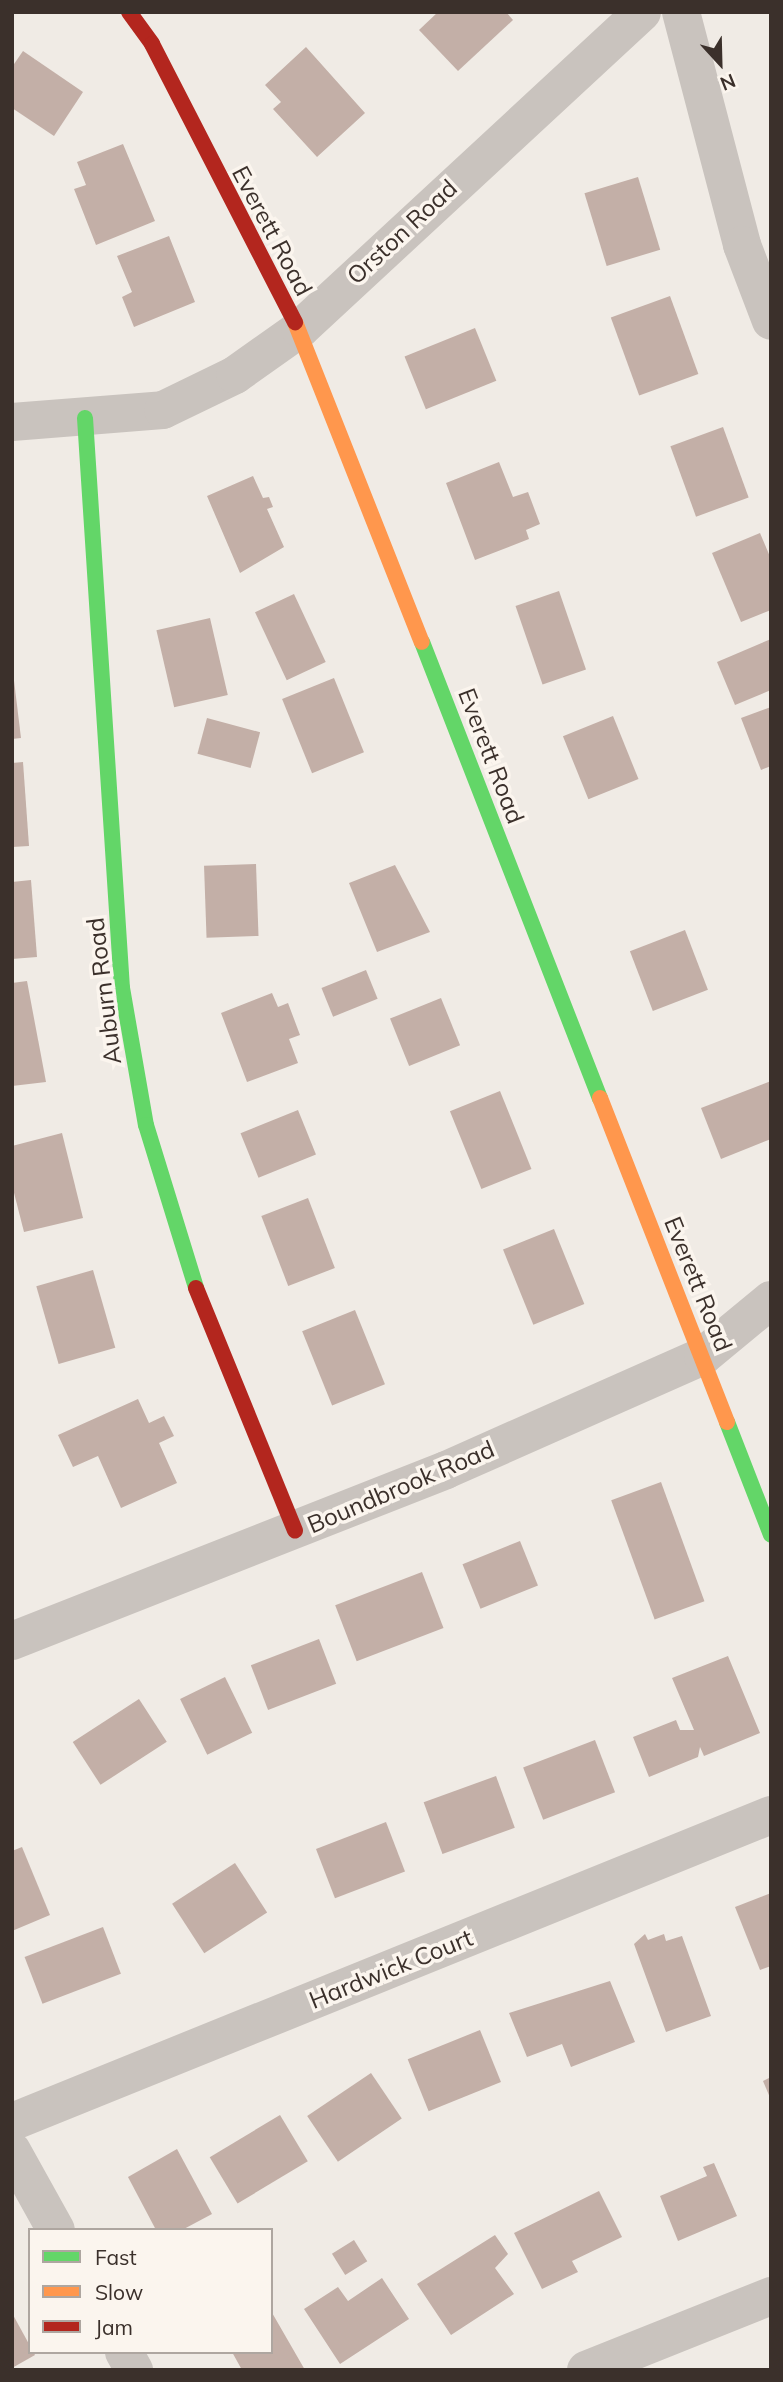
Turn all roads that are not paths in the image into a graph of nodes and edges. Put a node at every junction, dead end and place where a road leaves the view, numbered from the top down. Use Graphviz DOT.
graph roads {
  1 [pos="129,12"];
  2 [pos="642,12"];
  3 [pos="681,12"];
  4 [pos="771,321"];
  5 [pos="300,329"];
  6 [pos="85,418"];
  7 [pos="12,422"];
  8 [pos="771,1300"];
  9 [pos="703,1356"];
  10 [pos="295,1531"];
  11 [pos="771,1535"];
  12 [pos="12,1641"];
  13 [pos="771,1815"];
  14 [pos="12,2122"];
  15 [pos="12,2151"];
  16 [pos="55,2228"];
  17 [pos="771,2295"];
  18 [pos="125,2354"];
  19 [pos="134,2370"];
  20 [pos="586,2370"];
  1 -- 5 [label="street, Everett Road"];
  2 -- 5 [label="street, Orston Road"];
  3 -- 4 [label="street"];
  5 -- 6 [label="street, Orston Road"];
  5 -- 9 [label="street, Everett Road"];
  6 -- 7 [label="street, Orston Road"];
  6 -- 10 [label="street, Auburn Road"];
  8 -- 9 [label="street, Boundbrook Road"];
  9 -- 10 [label="street, Boundbrook Road"];
  9 -- 11 [label="street, Everett Road"];
  10 -- 12 [label="street, Boundbrook Road"];
  13 -- 14 [label="street, Hardwick Court"];
  15 -- 16 [label="street"];
  17 -- 20 [label="street"];
  18 -- 19 [label="street"];
}
